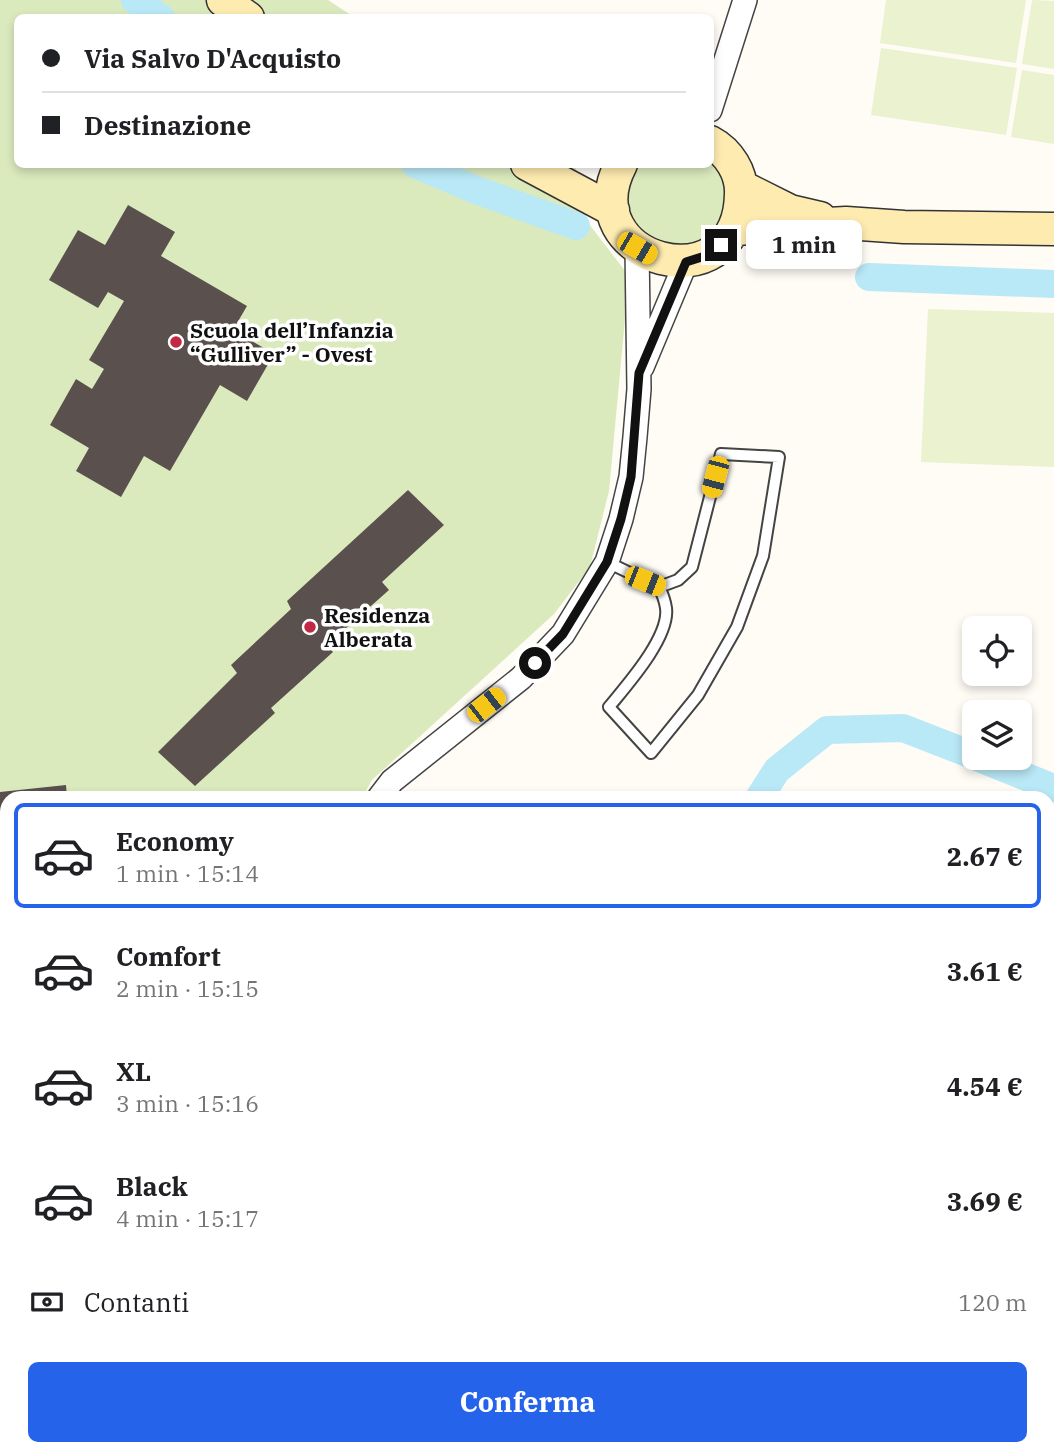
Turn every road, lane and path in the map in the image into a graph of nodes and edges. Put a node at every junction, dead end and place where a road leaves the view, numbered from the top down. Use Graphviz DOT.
graph roads {
  1 [pos="223,0"];
  2 [pos="745,0"];
  3 [pos="242,14"];
  4 [pos="714,97"];
  5 [pos="714,145"];
  6 [pos="534,168"];
  7 [pos="620,168"];
  8 [pos="742,187"];
  9 [pos="613,210"];
  10 [pos="846,223"];
  11 [pos="734,229"];
  12 [pos="1054,229"];
  13 [pos="637,248"];
  14 [pos="686,262"];
  15 [pos="639,373"];
  16 [pos="607,562"];
  17 [pos="659,587"];
  18 [pos="384,791"];
  1 -- 3 [label="street"];
  2 -- 4 [label="street"];
  5 -- 8 [label="street"];
  6 -- 9 [label="street"];
  7 -- 9 [label="street"];
  8 -- 10 [label="street"];
  8 -- 11 [label="street"];
  9 -- 13 [label="street"];
  10 -- 11 [label="street"];
  10 -- 12 [label="street"];
  11 -- 14 [label="street"];
  13 -- 14 [label="street"];
  13 -- 15 [label="street"];
  14 -- 15 [label="street"];
  15 -- 16 [label="street"];
  16 -- 17 [label="lane"];
  16 -- 18 [label="street"];
  17 -- 17 [label="lane"];
}
